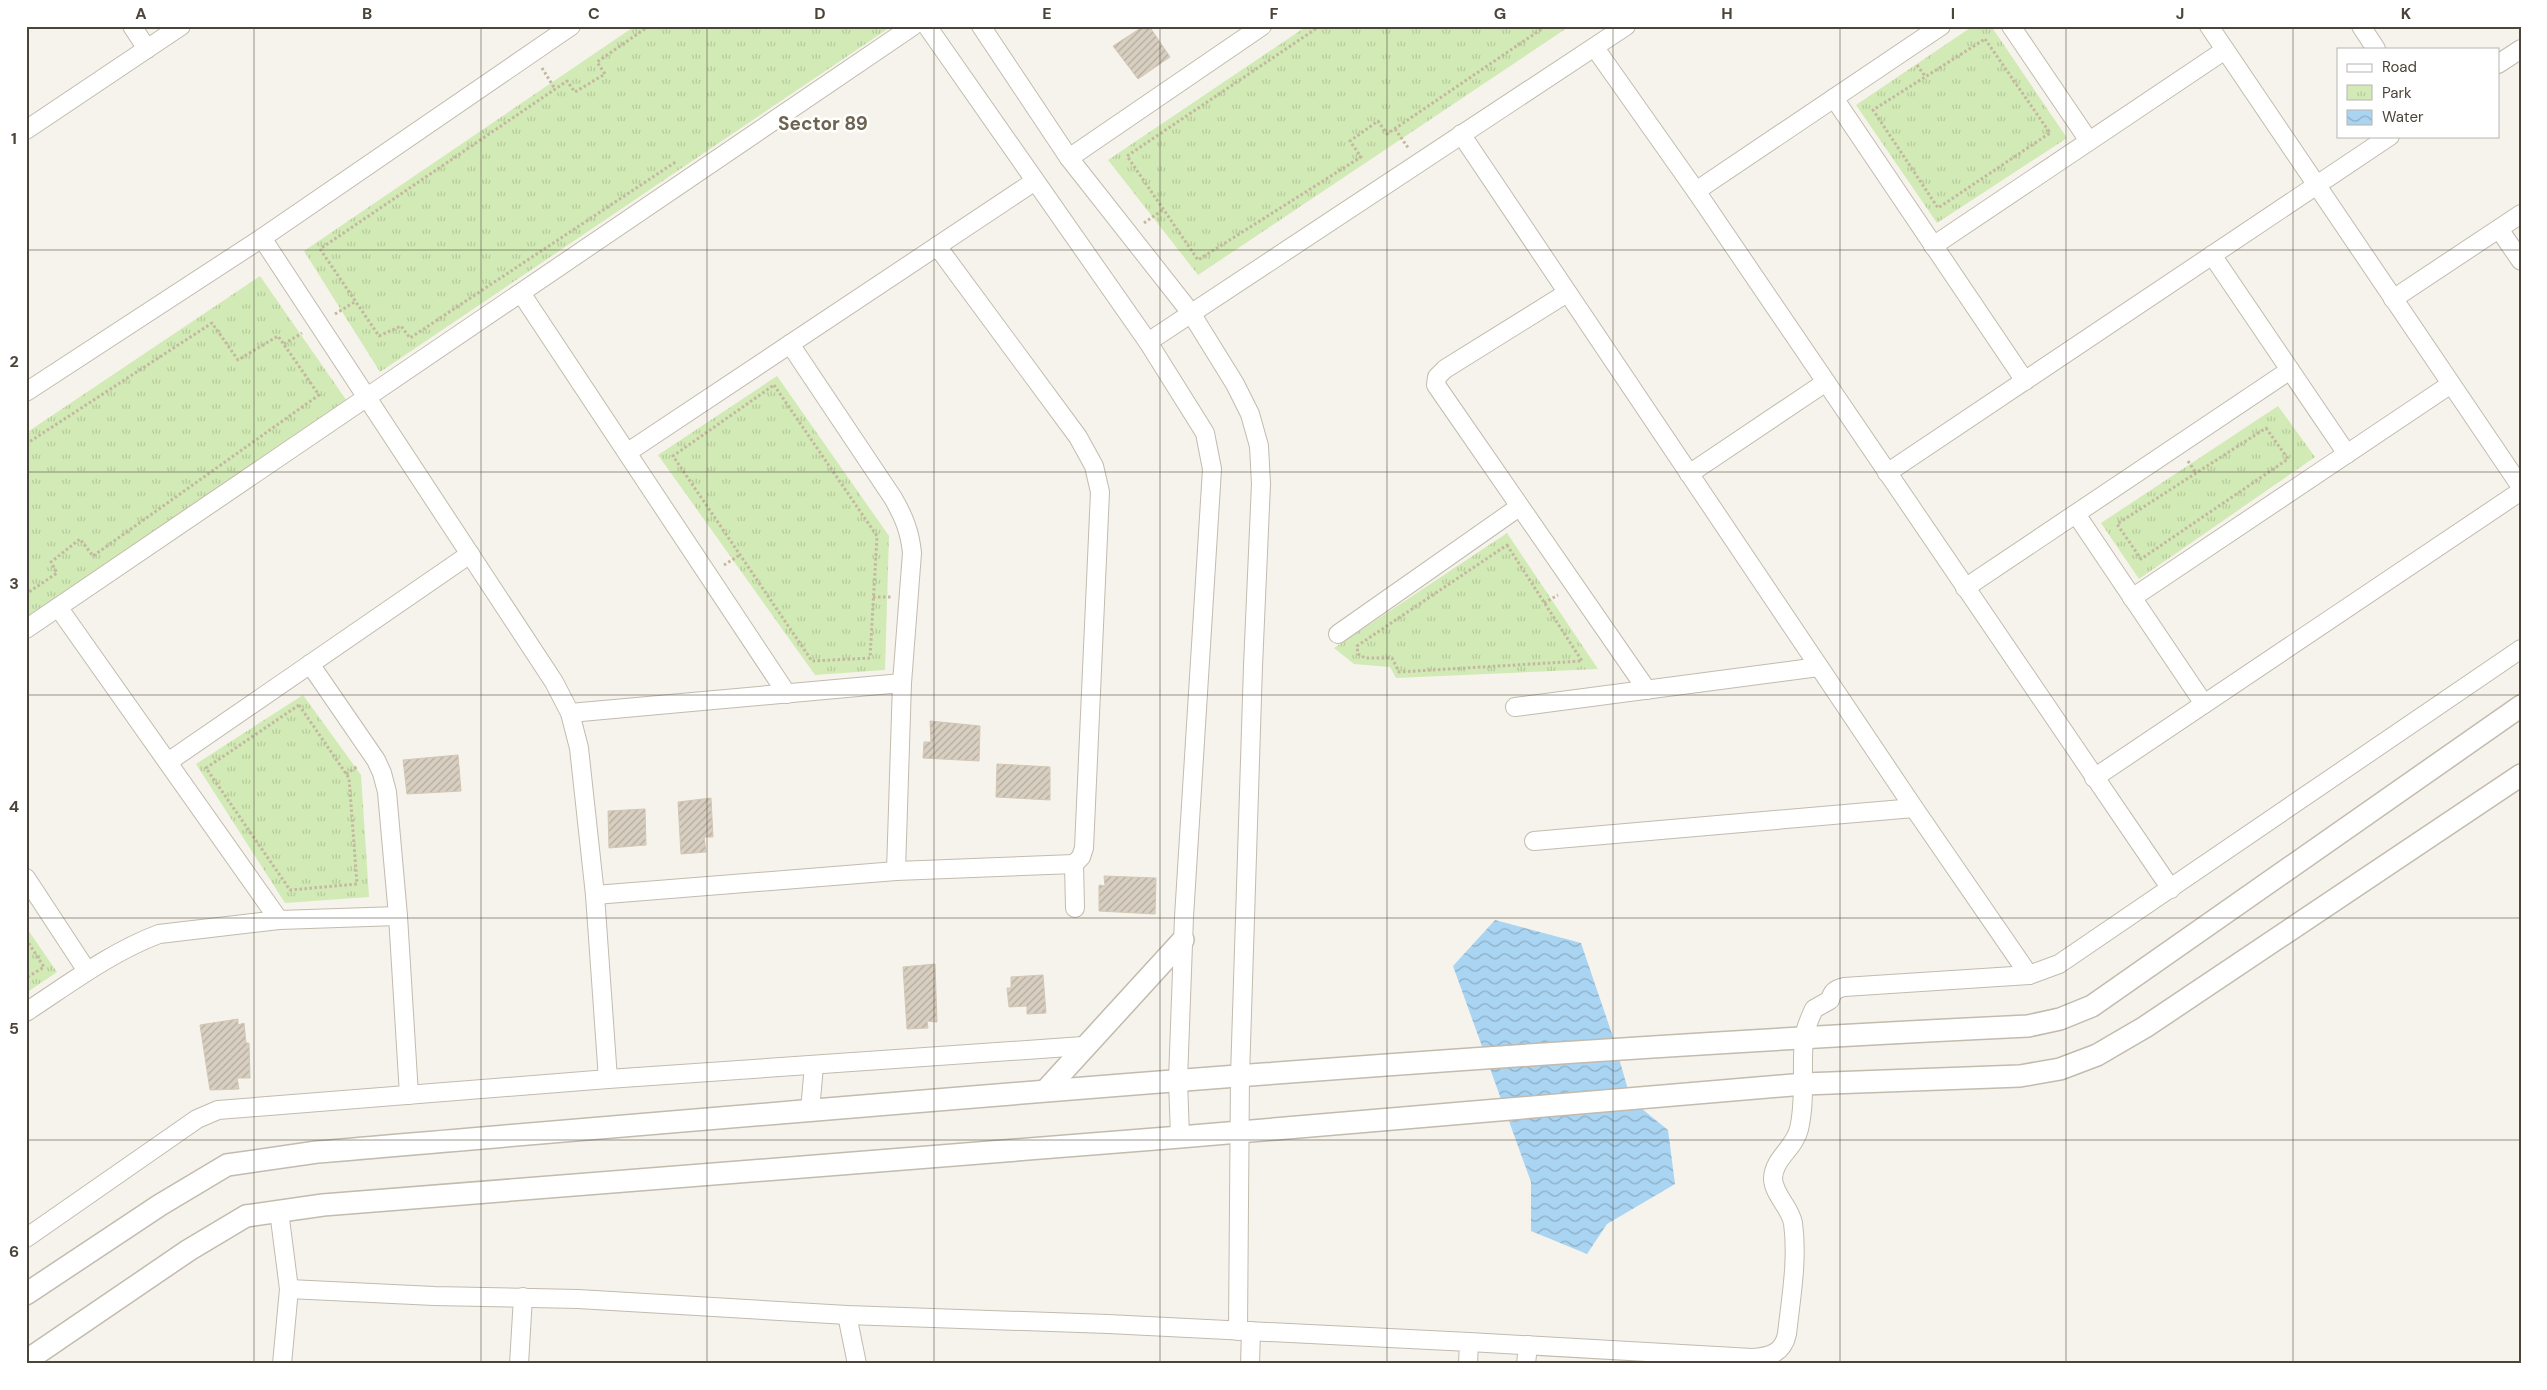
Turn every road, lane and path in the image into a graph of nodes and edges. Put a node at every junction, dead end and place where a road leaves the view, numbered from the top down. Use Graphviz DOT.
graph roads {
  1 [pos="132,26"];
  2 [pos="181,26"];
  3 [pos="649,26"];
  4 [pos="913,26"];
  5 [pos="927,26"];
  6 [pos="981,26"];
  7 [pos="1262,26"];
  8 [pos="1320,26"];
  9 [pos="1546,26"];
  10 [pos="1626,26"];
  11 [pos="1941,26"];
  12 [pos="2011,26"];
  13 [pos="2208,26"];
  14 [pos="2361,26"];
  15 [pos="567,27"];
  16 [pos="1595,48"];
  17 [pos="2375,48"];
  18 [pos="147,49"];
  19 [pos="2521,49"];
  20 [pos="2225,50"];
  21 [pos="532,53"];
  22 [pos="2500,63"];
  23 [pos="555,89"];
  24 [pos="1834,98"];
  25 [pos="26,130"];
  26 [pos="2050,133"];
  27 [pos="1461,134"];
  28 [pos="2387,138"];
  29 [pos="2090,142"];
  30 [pos="681,158"];
  31 [pos="1069,158"];
  32 [pos="1035,181"];
  33 [pos="2316,186"];
  34 [pos="1696,191"];
  35 [pos="2521,214"];
  36 [pos="2499,229"];
  37 [pos="262,238"];
  38 [pos="937,246"];
  39 [pos="1933,246"];
  40 [pos="2212,256"];
  41 [pos="2521,262"];
  42 [pos="521,293"];
  43 [pos="1567,293"];
  44 [pos="2393,299"];
  45 [pos="1191,314"];
  46 [pos="1148,342"];
  47 [pos="790,344"];
  48 [pos="2290,370"];
  49 [pos="2025,381"];
  50 [pos="1826,382"];
  51 [pos="2451,384"];
  52 [pos="26,392"];
  53 [pos="367,398"];
  54 [pos="26,444"];
  55 [pos="628,452"];
  56 [pos="2347,454"];
  57 [pos="2288,459"];
  58 [pos="1887,473"];
  59 [pos="1689,474"];
  60 [pos="2521,487"];
  61 [pos="2521,491"];
  62 [pos="1519,507"];
  63 [pos="2076,514"];
  64 [pos="877,536"];
  65 [pos="470,554"];
  66 [pos="1965,588"];
  67 [pos="26,594"];
  68 [pos="2132,598"];
  69 [pos="58,607"];
  70 [pos="26,629"];
  71 [pos="1338,634"];
  72 [pos="2521,649"];
  73 [pos="1582,661"];
  74 [pos="310,664"];
  75 [pos="1819,666"];
  76 [pos="902,684"];
  77 [pos="1647,690"];
  78 [pos="787,694"];
  79 [pos="2204,704"];
  80 [pos="2521,706"];
  81 [pos="1515,707"];
  82 [pos="570,713"];
  83 [pos="168,762"];
  84 [pos="2521,775"];
  85 [pos="349,778"];
  86 [pos="2094,778"];
  87 [pos="1914,808"];
  88 [pos="1534,841"];
  89 [pos="1074,864"];
  90 [pos="896,871"];
  91 [pos="26,878"];
  92 [pos="2171,889"];
  93 [pos="595,895"];
  94 [pos="1075,908"];
  95 [pos="398,916"];
  96 [pos="279,920"];
  97 [pos="26,939"];
  98 [pos="1183,940"];
  99 [pos="88,971"];
  100 [pos="2029,975"];
  101 [pos="26,978"];
  102 [pos="26,1012"];
  103 [pos="1804,1037"];
  104 [pos="1084,1046"];
  105 [pos="814,1066"];
  106 [pos="1240,1076"];
  107 [pos="608,1079"];
  108 [pos="1178,1080"];
  109 [pos="1804,1084"];
  110 [pos="1046,1090"];
  111 [pos="409,1095"];
  112 [pos="810,1110"];
  113 [pos="1240,1132"];
  114 [pos="1180,1137"];
  115 [pos="279,1211"];
  116 [pos="26,1238"];
  117 [pos="289,1289"];
  118 [pos="26,1294"];
  119 [pos="523,1297"];
  120 [pos="846,1315"];
  121 [pos="1244,1331"];
  122 [pos="1469,1342"];
  123 [pos="1528,1345"];
  124 [pos="26,1361"];
  125 [pos="282,1364"];
  126 [pos="519,1364"];
  127 [pos="857,1364"];
  128 [pos="1250,1364"];
  129 [pos="1468,1364"];
  130 [pos="1526,1364"];
  1 -- 18 [label="street"];
  2 -- 18 [label="street"];
  3 -- 23 [label="path"];
  4 -- 42 [label="street"];
  5 -- 32 [label="street"];
  6 -- 31 [label="street"];
  7 -- 31 [label="street"];
  8 -- 9 [label="path"];
  10 -- 16 [label="street"];
  11 -- 24 [label="street"];
  12 -- 29 [label="street"];
  13 -- 20 [label="street"];
  14 -- 17 [label="street"];
  15 -- 21 [label="street"];
  16 -- 27 [label="street"];
  16 -- 34 [label="street"];
  18 -- 25 [label="street"];
  19 -- 22 [label="street"];
  20 -- 29 [label="street"];
  20 -- 33 [label="street"];
  21 -- 23 [label="path"];
  21 -- 37 [label="street"];
  23 -- 30 [label="path"];
  24 -- 34 [label="street"];
  24 -- 39 [label="street"];
  26 -- 26 [label="path"];
  27 -- 43 [label="street"];
  27 -- 45 [label="street"];
  28 -- 33 [label="street"];
  29 -- 39 [label="street"];
  31 -- 45 [label="street"];
  32 -- 38 [label="street"];
  32 -- 46 [label="street"];
  33 -- 40 [label="street"];
  33 -- 44 [label="street"];
  34 -- 50 [label="street"];
  35 -- 36 [label="street"];
  36 -- 41 [label="street"];
  36 -- 44 [label="street"];
  37 -- 52 [label="street"];
  37 -- 53 [label="street"];
  38 -- 47 [label="street"];
  38 -- 89 [label="street"];
  39 -- 49 [label="street"];
  40 -- 48 [label="street"];
  40 -- 49 [label="street"];
  42 -- 53 [label="street"];
  42 -- 55 [label="street"];
  43 -- 59 [label="street"];
  43 -- 62 [label="street"];
  44 -- 51 [label="street"];
  45 -- 46 [label="street"];
  45 -- 106 [label="street"];
  46 -- 98 [label="street"];
  47 -- 55 [label="street"];
  47 -- 76 [label="street"];
  48 -- 56 [label="street"];
  48 -- 63 [label="street"];
  49 -- 58 [label="street"];
  50 -- 58 [label="street"];
  50 -- 59 [label="street"];
  51 -- 56 [label="street"];
  51 -- 60 [label="street"];
  53 -- 65 [label="street"];
  53 -- 69 [label="street"];
  54 -- 67 [label="path"];
  55 -- 78 [label="street"];
  56 -- 68 [label="street"];
  57 -- 57 [label="path"];
  58 -- 66 [label="street"];
  59 -- 75 [label="street"];
  61 -- 79 [label="street"];
  62 -- 71 [label="street"];
  62 -- 77 [label="street"];
  63 -- 66 [label="street"];
  63 -- 68 [label="street"];
  64 -- 64 [label="path"];
  65 -- 74 [label="street"];
  65 -- 82 [label="street"];
  66 -- 86 [label="street"];
  68 -- 79 [label="street"];
  69 -- 70 [label="street"];
  69 -- 83 [label="street"];
  72 -- 92 [label="street"];
  73 -- 73 [label="path"];
  74 -- 83 [label="street"];
  74 -- 95 [label="street"];
  75 -- 77 [label="street"];
  75 -- 87 [label="street"];
  76 -- 78 [label="street"];
  76 -- 90 [label="street"];
  77 -- 81 [label="street"];
  78 -- 82 [label="street"];
  79 -- 86 [label="street"];
  80 -- 103 [label="street"];
  82 -- 93 [label="street"];
  83 -- 96 [label="street"];
  84 -- 109 [label="street"];
  85 -- 85 [label="path"];
  86 -- 92 [label="street"];
  87 -- 88 [label="street"];
  87 -- 100 [label="street"];
  89 -- 90 [label="street"];
  89 -- 94 [label="street"];
  90 -- 93 [label="street"];
  91 -- 99 [label="street"];
  92 -- 100 [label="street"];
  93 -- 107 [label="street"];
  95 -- 96 [label="street"];
  95 -- 111 [label="street"];
  96 -- 99 [label="street"];
  97 -- 101 [label="path"];
  98 -- 104 [label="street"];
  98 -- 108 [label="street"];
  99 -- 102 [label="street"];
  100 -- 103 [label="street"];
  103 -- 106 [label="street"];
  103 -- 109 [label="street"];
  104 -- 105 [label="street"];
  104 -- 110 [label="street"];
  105 -- 107 [label="street"];
  105 -- 112 [label="street"];
  106 -- 108 [label="street"];
  106 -- 113 [label="street"];
  107 -- 111 [label="street"];
  108 -- 110 [label="street"];
  108 -- 114 [label="street"];
  109 -- 113 [label="street"];
  109 -- 123 [label="street"];
  110 -- 112 [label="street"];
  111 -- 116 [label="street"];
  112 -- 118 [label="street"];
  113 -- 114 [label="street"];
  113 -- 121 [label="street"];
  114 -- 115 [label="street"];
  115 -- 117 [label="street"];
  115 -- 124 [label="street"];
  117 -- 119 [label="street"];
  117 -- 125 [label="street"];
  119 -- 120 [label="street"];
  119 -- 126 [label="street"];
  120 -- 121 [label="street"];
  120 -- 127 [label="street"];
  121 -- 122 [label="street"];
  121 -- 128 [label="street"];
  122 -- 123 [label="street"];
  122 -- 129 [label="street"];
  123 -- 130 [label="street"];
}
